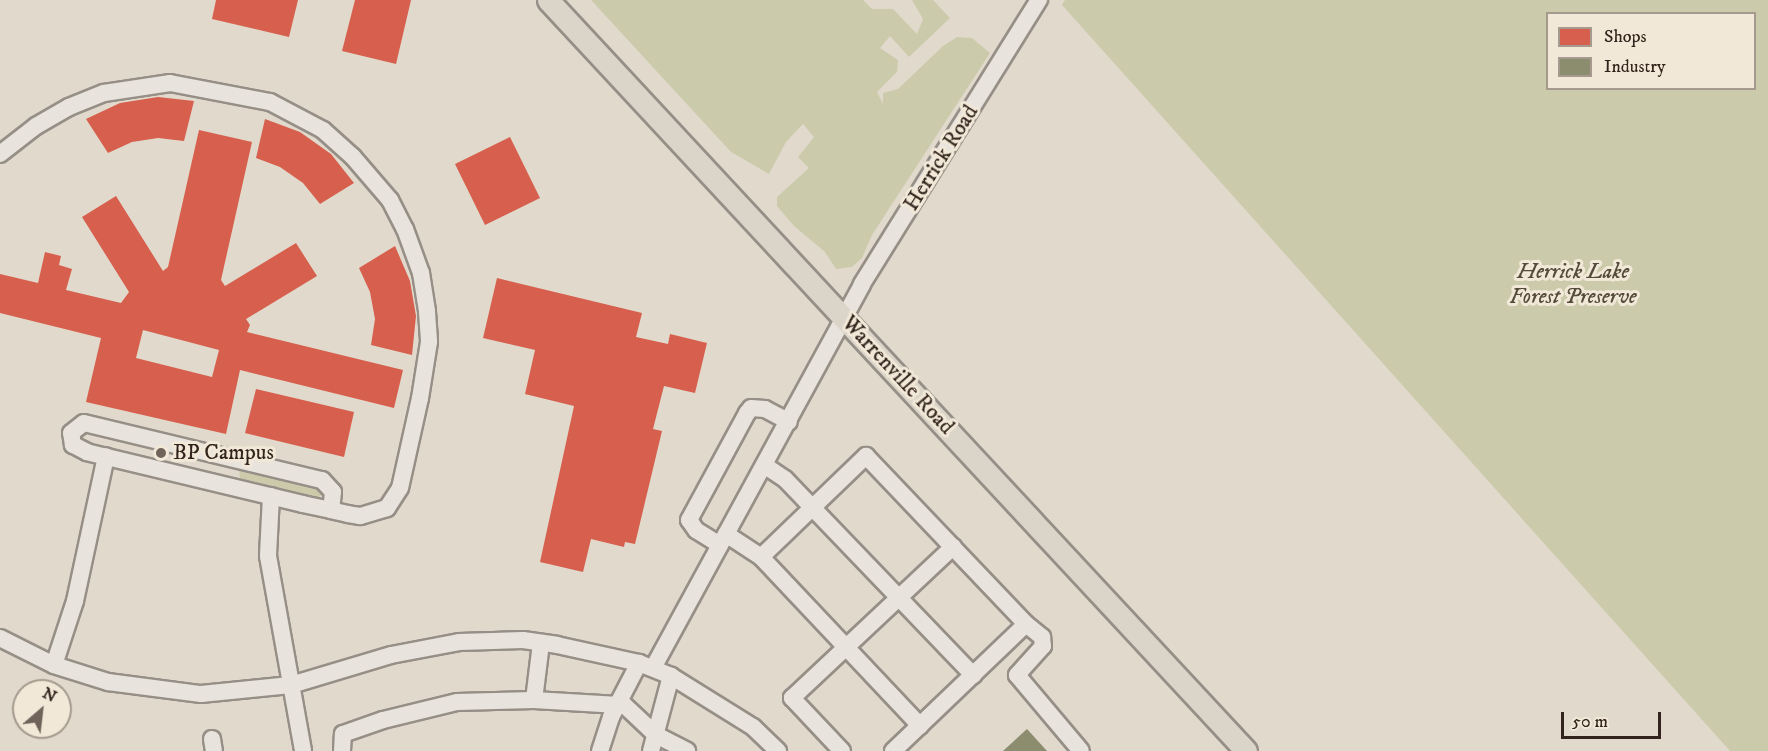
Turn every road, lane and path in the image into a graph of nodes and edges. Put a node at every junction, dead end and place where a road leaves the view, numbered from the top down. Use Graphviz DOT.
graph roads {
  1 [pos="548,0"];
  2 [pos="1039,0"];
  3 [pos="0,154"];
  4 [pos="844,317"];
  5 [pos="789,422"];
  6 [pos="106,456"];
  7 [pos="231,458"];
  8 [pos="764,465"];
  9 [pos="225,484"];
  10 [pos="271,496"];
  11 [pos="812,507"];
  12 [pos="331,510"];
  13 [pos="723,539"];
  14 [pos="953,547"];
  15 [pos="761,557"];
  16 [pos="899,598"];
  17 [pos="1026,624"];
  18 [pos="0,638"];
  19 [pos="541,643"];
  20 [pos="847,649"];
  21 [pos="54,665"];
  22 [pos="646,665"];
  23 [pos="973,675"];
  24 [pos="671,676"];
  25 [pos="291,685"];
  26 [pos="534,699"];
  27 [pos="620,703"];
  28 [pos="920,726"];
  29 [pos="656,735"];
  30 [pos="303,751"];
  31 [pos="342,751"];
  32 [pos="600,751"];
  33 [pos="651,751"];
  34 [pos="687,751"];
  35 [pos="778,751"];
  36 [pos="842,751"];
  37 [pos="893,751"];
  38 [pos="1081,751"];
  39 [pos="1246,751"];
  1 -- 4 [label="main road, Warrenville Road"];
  2 -- 4 [label="street, Herrick Road"];
  3 -- 12 [label="street"];
  4 -- 5 [label="street, Herrick Road"];
  4 -- 39 [label="main road, Warrenville Road"];
  5 -- 8 [label="street, Herrick Road"];
  5 -- 13 [label="street"];
  6 -- 7 [label="street"];
  6 -- 9 [label="street"];
  6 -- 21 [label="street"];
  7 -- 9 [label="street"];
  7 -- 12 [label="street"];
  8 -- 11 [label="street"];
  8 -- 13 [label="street, Herrick Road"];
  9 -- 10 [label="street"];
  10 -- 12 [label="street"];
  10 -- 25 [label="street"];
  11 -- 14 [label="street"];
  11 -- 15 [label="street"];
  11 -- 16 [label="street"];
  13 -- 15 [label="street"];
  13 -- 22 [label="street, Herrick Road"];
  14 -- 16 [label="street"];
  14 -- 17 [label="street"];
  15 -- 20 [label="street"];
  16 -- 20 [label="street"];
  16 -- 23 [label="street"];
  17 -- 23 [label="street"];
  17 -- 38 [label="street"];
  18 -- 21 [label="street"];
  19 -- 22 [label="street"];
  19 -- 25 [label="street"];
  19 -- 26 [label="street"];
  20 -- 28 [label="street"];
  20 -- 36 [label="street"];
  21 -- 25 [label="street"];
  22 -- 24 [label="street"];
  22 -- 27 [label="street, Herrick Road"];
  23 -- 28 [label="street"];
  24 -- 29 [label="street"];
  24 -- 35 [label="street"];
  25 -- 30 [label="street"];
  26 -- 27 [label="street"];
  26 -- 31 [label="street"];
  27 -- 29 [label="street"];
  27 -- 32 [label="street, Herrick Road"];
  28 -- 37 [label="street"];
  29 -- 33 [label="street"];
  29 -- 34 [label="street"];
}
